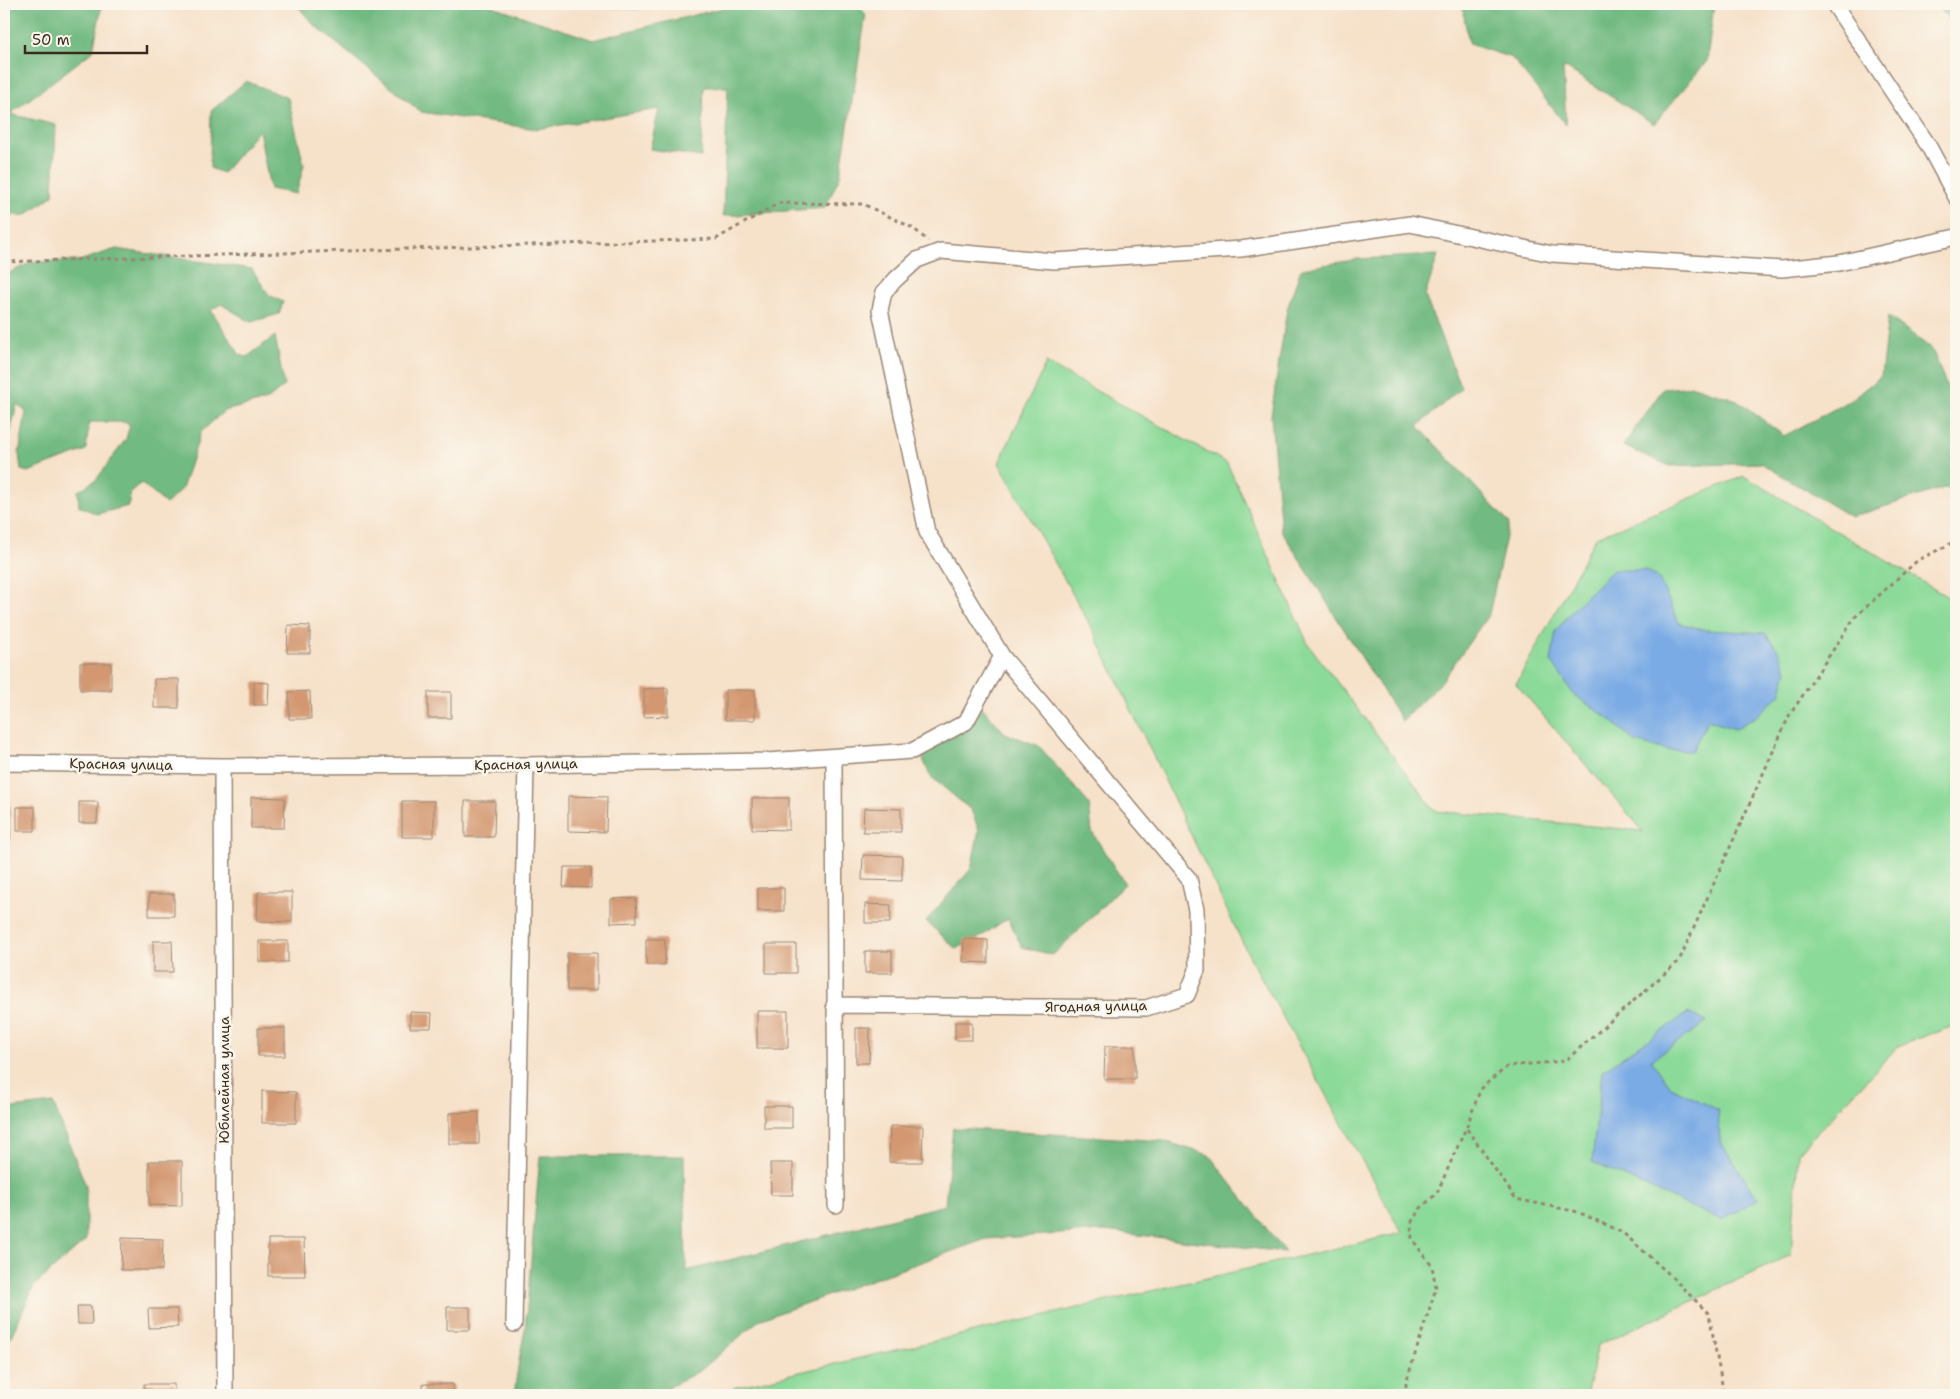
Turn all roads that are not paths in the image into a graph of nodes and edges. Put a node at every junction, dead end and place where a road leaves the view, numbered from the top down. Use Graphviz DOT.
graph roads {
  1 [pos="1834,4"];
  2 [pos="1956,197"];
  3 [pos="1956,237"];
  4 [pos="1002,656"];
  5 [pos="834,757"];
  6 [pos="4,762"];
  7 [pos="526,765"];
  8 [pos="222,766"];
  9 [pos="834,1005"];
  10 [pos="836,1205"];
  11 [pos="514,1324"];
  12 [pos="225,1395"];
  1 -- 2 [label="street"];
  3 -- 4 [label="street, Ягодная улица"];
  4 -- 5 [label="street, Красная улица"];
  4 -- 9 [label="street, Ягодная улица"];
  5 -- 7 [label="street, Красная улица"];
  5 -- 9 [label="street"];
  6 -- 8 [label="street, Красная улица"];
  7 -- 8 [label="street, Красная улица"];
  7 -- 11 [label="street"];
  8 -- 12 [label="street, Юбилейная улица"];
  9 -- 10 [label="street"];
}
